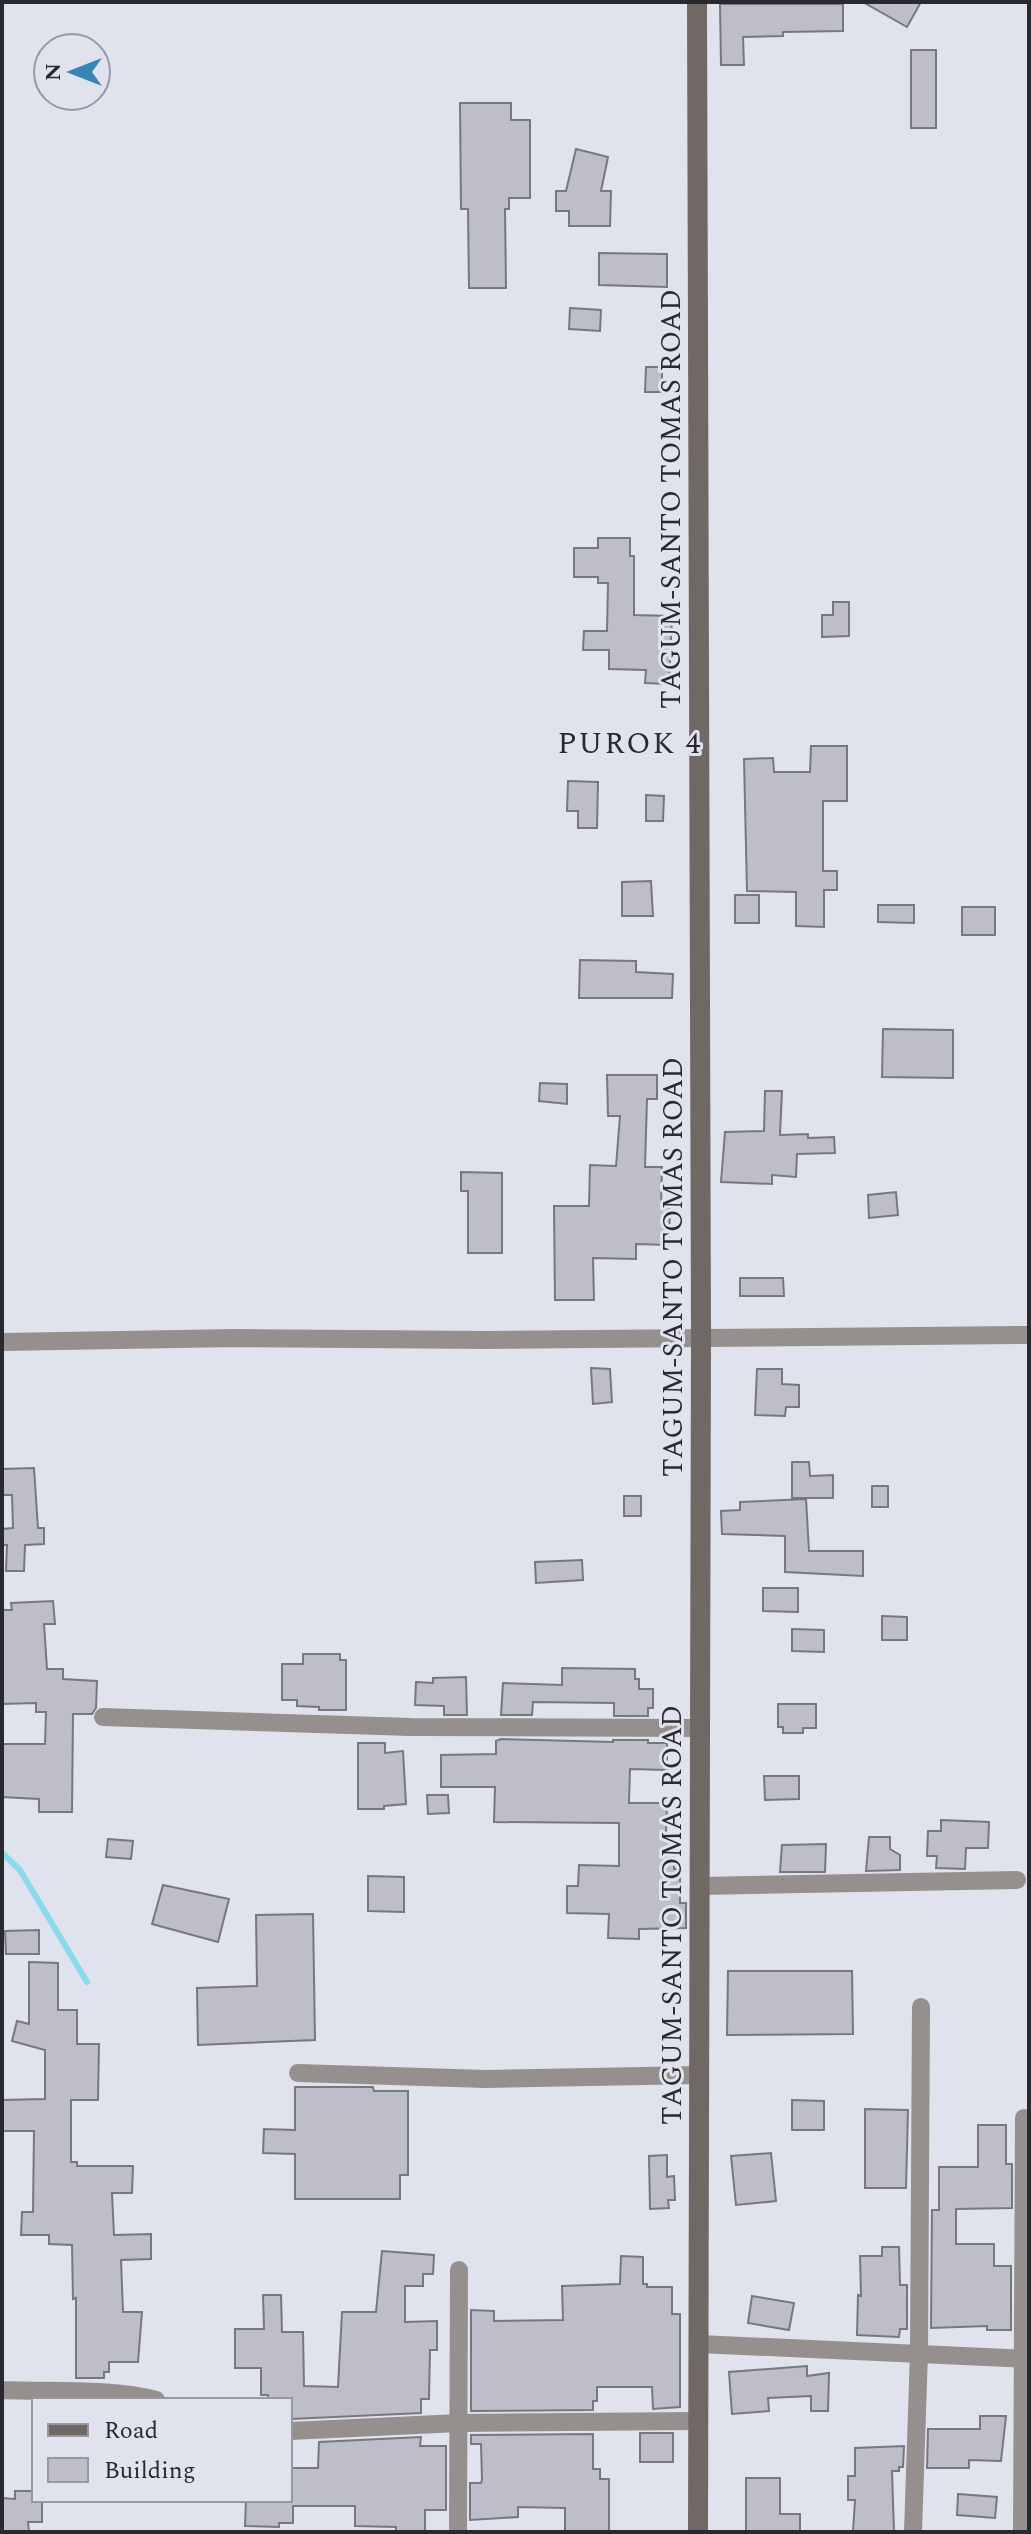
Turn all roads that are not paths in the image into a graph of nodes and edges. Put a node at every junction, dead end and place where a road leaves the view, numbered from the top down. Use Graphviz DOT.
graph roads {
  1 [pos="697,2"];
  2 [pos="1029,1335"];
  3 [pos="701,1338"];
  4 [pos="2,1342"];
  5 [pos="103,1717"];
  6 [pos="700,1728"];
  7 [pos="1017,1880"];
  8 [pos="700,1886"];
  9 [pos="921,2007"];
  10 [pos="298,2073"];
  11 [pos="699,2075"];
  12 [pos="1024,2118"];
  13 [pos="459,2270"];
  14 [pos="699,2344"];
  15 [pos="919,2352"];
  16 [pos="1026,2359"];
  17 [pos="2,2390"];
  18 [pos="150,2398"];
  19 [pos="698,2421"];
  20 [pos="459,2423"];
  21 [pos="292,2431"];
  22 [pos="458,2532"];
  23 [pos="698,2532"];
  24 [pos="913,2532"];
  25 [pos="1022,2532"];
  1 -- 3 [label="main road, TAGUM-SANTO TOMAS ROAD"];
  2 -- 3 [label="street"];
  3 -- 4 [label="street"];
  3 -- 6 [label="main road, TAGUM-SANTO TOMAS ROAD"];
  5 -- 6 [label="street"];
  6 -- 8 [label="main road, TAGUM-SANTO TOMAS ROAD"];
  7 -- 8 [label="street"];
  8 -- 11 [label="main road, TAGUM-SANTO TOMAS ROAD"];
  9 -- 15 [label="street"];
  10 -- 11 [label="street"];
  11 -- 14 [label="main road, TAGUM-SANTO TOMAS ROAD"];
  12 -- 16 [label="street"];
  13 -- 20 [label="street"];
  14 -- 15 [label="street"];
  14 -- 19 [label="main road, TAGUM-SANTO TOMAS ROAD"];
  15 -- 16 [label="street"];
  15 -- 24 [label="street"];
  16 -- 25 [label="street"];
  17 -- 18 [label="street"];
  19 -- 20 [label="street"];
  19 -- 23 [label="main road, TAGUM-SANTO TOMAS ROAD"];
  20 -- 21 [label="street"];
  20 -- 22 [label="street"];
}
